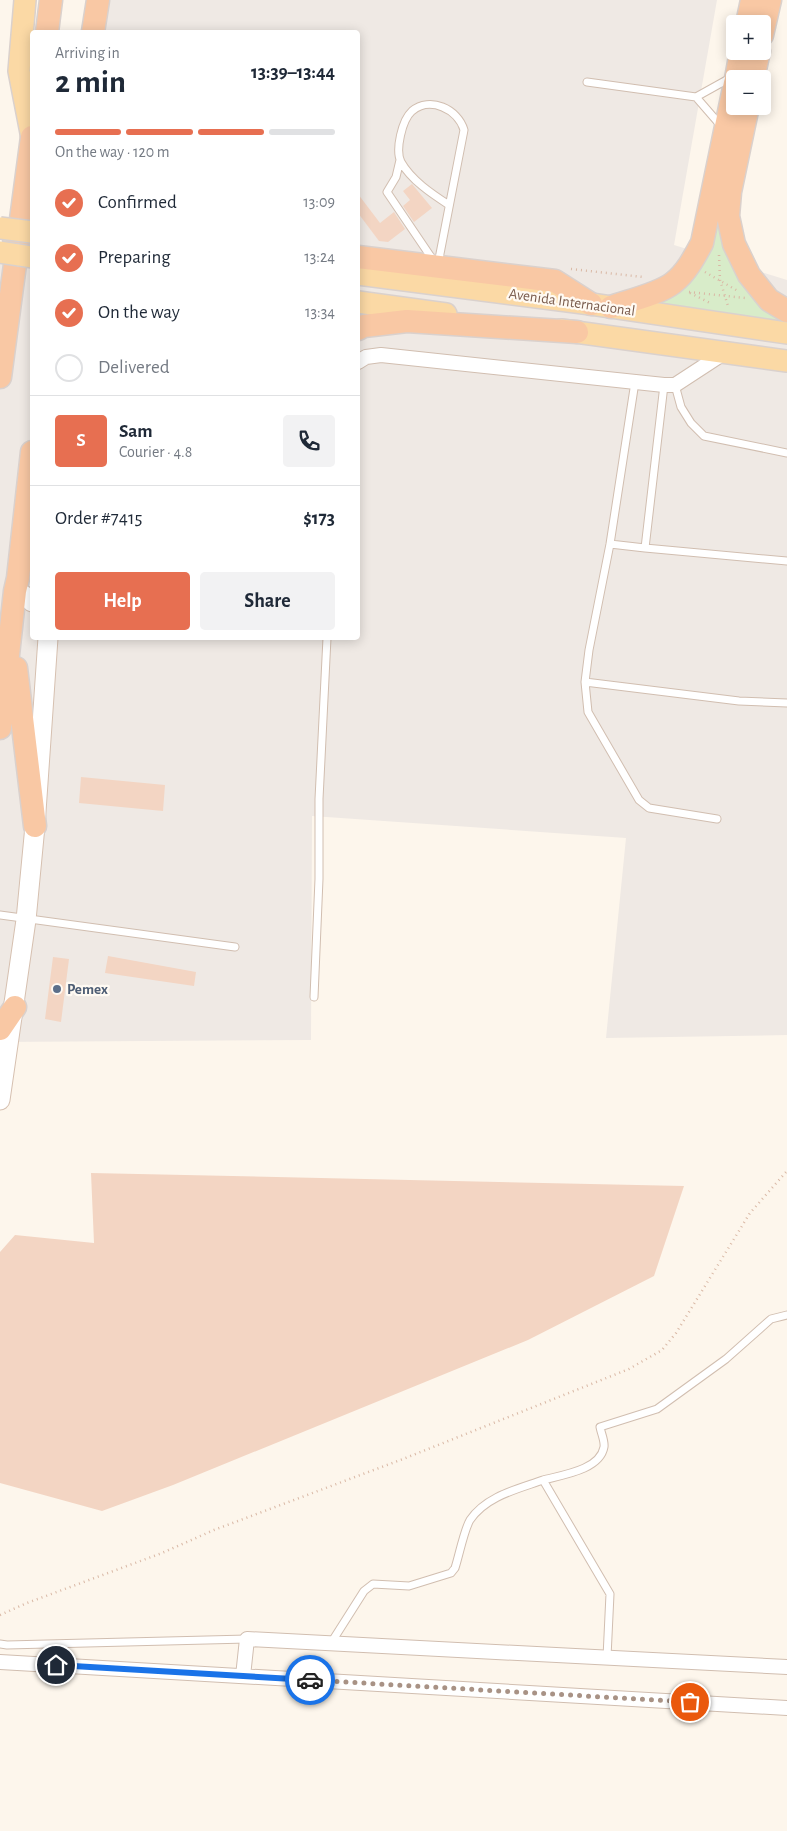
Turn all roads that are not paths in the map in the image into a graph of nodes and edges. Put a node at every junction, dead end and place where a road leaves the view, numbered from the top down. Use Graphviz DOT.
graph roads {
  1 [pos="24,0"];
  2 [pos="51,0"];
  3 [pos="98,0"];
  4 [pos="752,0"];
  5 [pos="770,0"];
  6 [pos="749,15"];
  7 [pos="767,15"];
  8 [pos="46,30"];
  9 [pos="93,30"];
  10 [pos="587,82"];
  11 [pos="726,85"];
  12 [pos="696,97"];
  13 [pos="730,115"];
  14 [pos="746,115"];
  15 [pos="30,127"];
  16 [pos="725,131"];
  17 [pos="30,152"];
  18 [pos="400,160"];
  19 [pos="449,205"];
  20 [pos="0,228"];
  21 [pos="30,232"];
  22 [pos="0,252"];
  23 [pos="30,256"];
  24 [pos="360,257"];
  25 [pos="438,267"];
  26 [pos="360,274"];
  27 [pos="360,302"];
  28 [pos="601,306"];
  29 [pos="787,311"];
  30 [pos="360,328"];
  31 [pos="577,332"];
  32 [pos="787,333"];
  33 [pos="724,353"];
  34 [pos="360,361"];
  35 [pos="787,361"];
  36 [pos="0,377"];
  37 [pos="635,382"];
  38 [pos="669,385"];
  39 [pos="787,452"];
  40 [pos="30,493"];
  41 [pos="610,544"];
  42 [pos="645,548"];
  43 [pos="30,555"];
  44 [pos="787,561"];
  45 [pos="25,594"];
  46 [pos="11,632"];
  47 [pos="48,640"];
  48 [pos="327,640"];
  49 [pos="585,682"];
  50 [pos="787,703"];
  51 [pos="0,728"];
  52 [pos="717,819"];
  53 [pos="35,826"];
  54 [pos="0,915"];
  55 [pos="26,920"];
  56 [pos="235,947"];
  57 [pos="314,997"];
  58 [pos="15,1007"];
  59 [pos="0,1029"];
  60 [pos="0,1100"];
  61 [pos="787,1316"];
  62 [pos="543,1480"];
  63 [pos="247,1639"];
  64 [pos="0,1644"];
  65 [pos="331,1644"];
  66 [pos="607,1658"];
  67 [pos="0,1662"];
  68 [pos="787,1667"];
  69 [pos="243,1676"];
  70 [pos="787,1708"];
  1 -- 15 [label="main road"];
  2 -- 8 [label="highway"];
  3 -- 9 [label="highway"];
  4 -- 6 [label="highway"];
  5 -- 7 [label="highway"];
  10 -- 12 [label="lane"];
  11 -- 12 [label="lane"];
  12 -- 16 [label="lane"];
  13 -- 16 [label="highway"];
  14 -- 29 [label="highway"];
  16 -- 28 [label="highway"];
  17 -- 36 [label="highway"];
  18 -- 19 [label="lane"];
  18 -- 19 [label="lane"];
  18 -- 25 [label="lane"];
  19 -- 25 [label="lane"];
  20 -- 21 [label="main road, bridge"];
  22 -- 23 [label="main road, bridge"];
  24 -- 25 [label="highway"];
  25 -- 28 [label="highway"];
  26 -- 28 [label="main road, Avenida Internacional"];
  27 -- 31 [label="main road, Avenida Internacional"];
  28 -- 32 [label="main road, Avenida Internacional"];
  30 -- 31 [label="highway"];
  31 -- 33 [label="main road, Avenida Internacional"];
  33 -- 35 [label="main road, Avenida Internacional"];
  33 -- 38 [label="street"];
  34 -- 37 [label="street"];
  37 -- 38 [label="street"];
  37 -- 41 [label="lane"];
  38 -- 39 [label="lane"];
  38 -- 42 [label="lane"];
  40 -- 45 [label="highway"];
  41 -- 42 [label="lane"];
  41 -- 49 [label="lane"];
  42 -- 44 [label="lane"];
  43 -- 45 [label="highway"];
  45 -- 46 [label="highway"];
  46 -- 51 [label="highway"];
  46 -- 53 [label="highway"];
  47 -- 53 [label="main road"];
  48 -- 57 [label="lane"];
  49 -- 50 [label="lane"];
  49 -- 52 [label="lane"];
  53 -- 55 [label="main road"];
  54 -- 55 [label="lane"];
  55 -- 56 [label="lane"];
  55 -- 58 [label="main road"];
  58 -- 59 [label="highway"];
  58 -- 60 [label="main road"];
  61 -- 62 [label="lane"];
  62 -- 65 [label="lane"];
  62 -- 66 [label="lane"];
  63 -- 64 [label="lane"];
  63 -- 65 [label="street"];
  63 -- 69 [label="street"];
  65 -- 66 [label="street"];
  66 -- 68 [label="street"];
  67 -- 69 [label="street"];
  69 -- 70 [label="street"];
}
